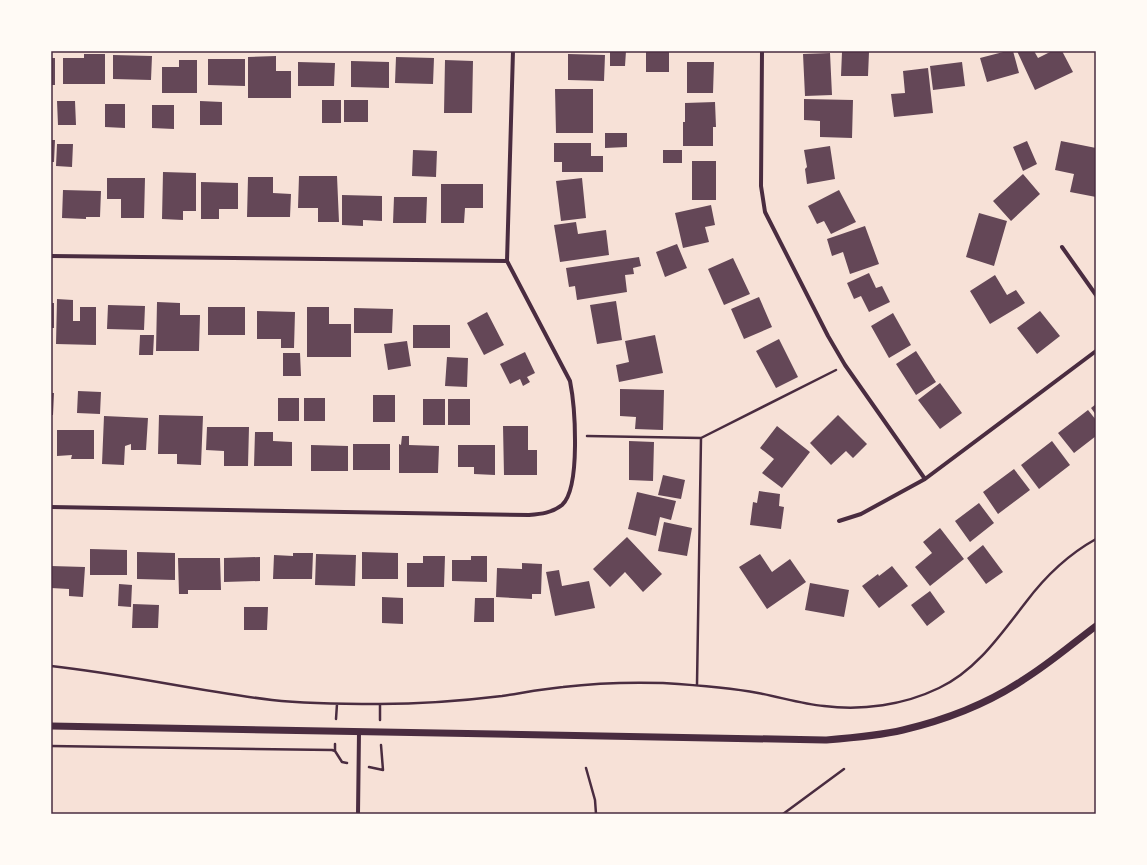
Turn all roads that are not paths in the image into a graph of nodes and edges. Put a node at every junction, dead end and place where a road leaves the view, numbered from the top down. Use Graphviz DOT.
graph roads {
  1 [pos="513,51"];
  2 [pos="762,51"];
  3 [pos="1062,247"];
  4 [pos="51,256"];
  5 [pos="506,261"];
  6 [pos="1096,295"];
  7 [pos="1096,350"];
  8 [pos="925,479"];
  9 [pos="51,507"];
  10 [pos="839,521"];
  11 [pos="1096,626"];
  12 [pos="51,726"];
  13 [pos="359,732"];
  14 [pos="358,814"];
  1 -- 5 [label="street"];
  2 -- 8 [label="street"];
  3 -- 6 [label="street"];
  4 -- 5 [label="street"];
  5 -- 9 [label="street"];
  7 -- 8 [label="street"];
  8 -- 10 [label="street"];
  11 -- 13 [label="street"];
  12 -- 13 [label="street"];
  13 -- 14 [label="street"];
}
